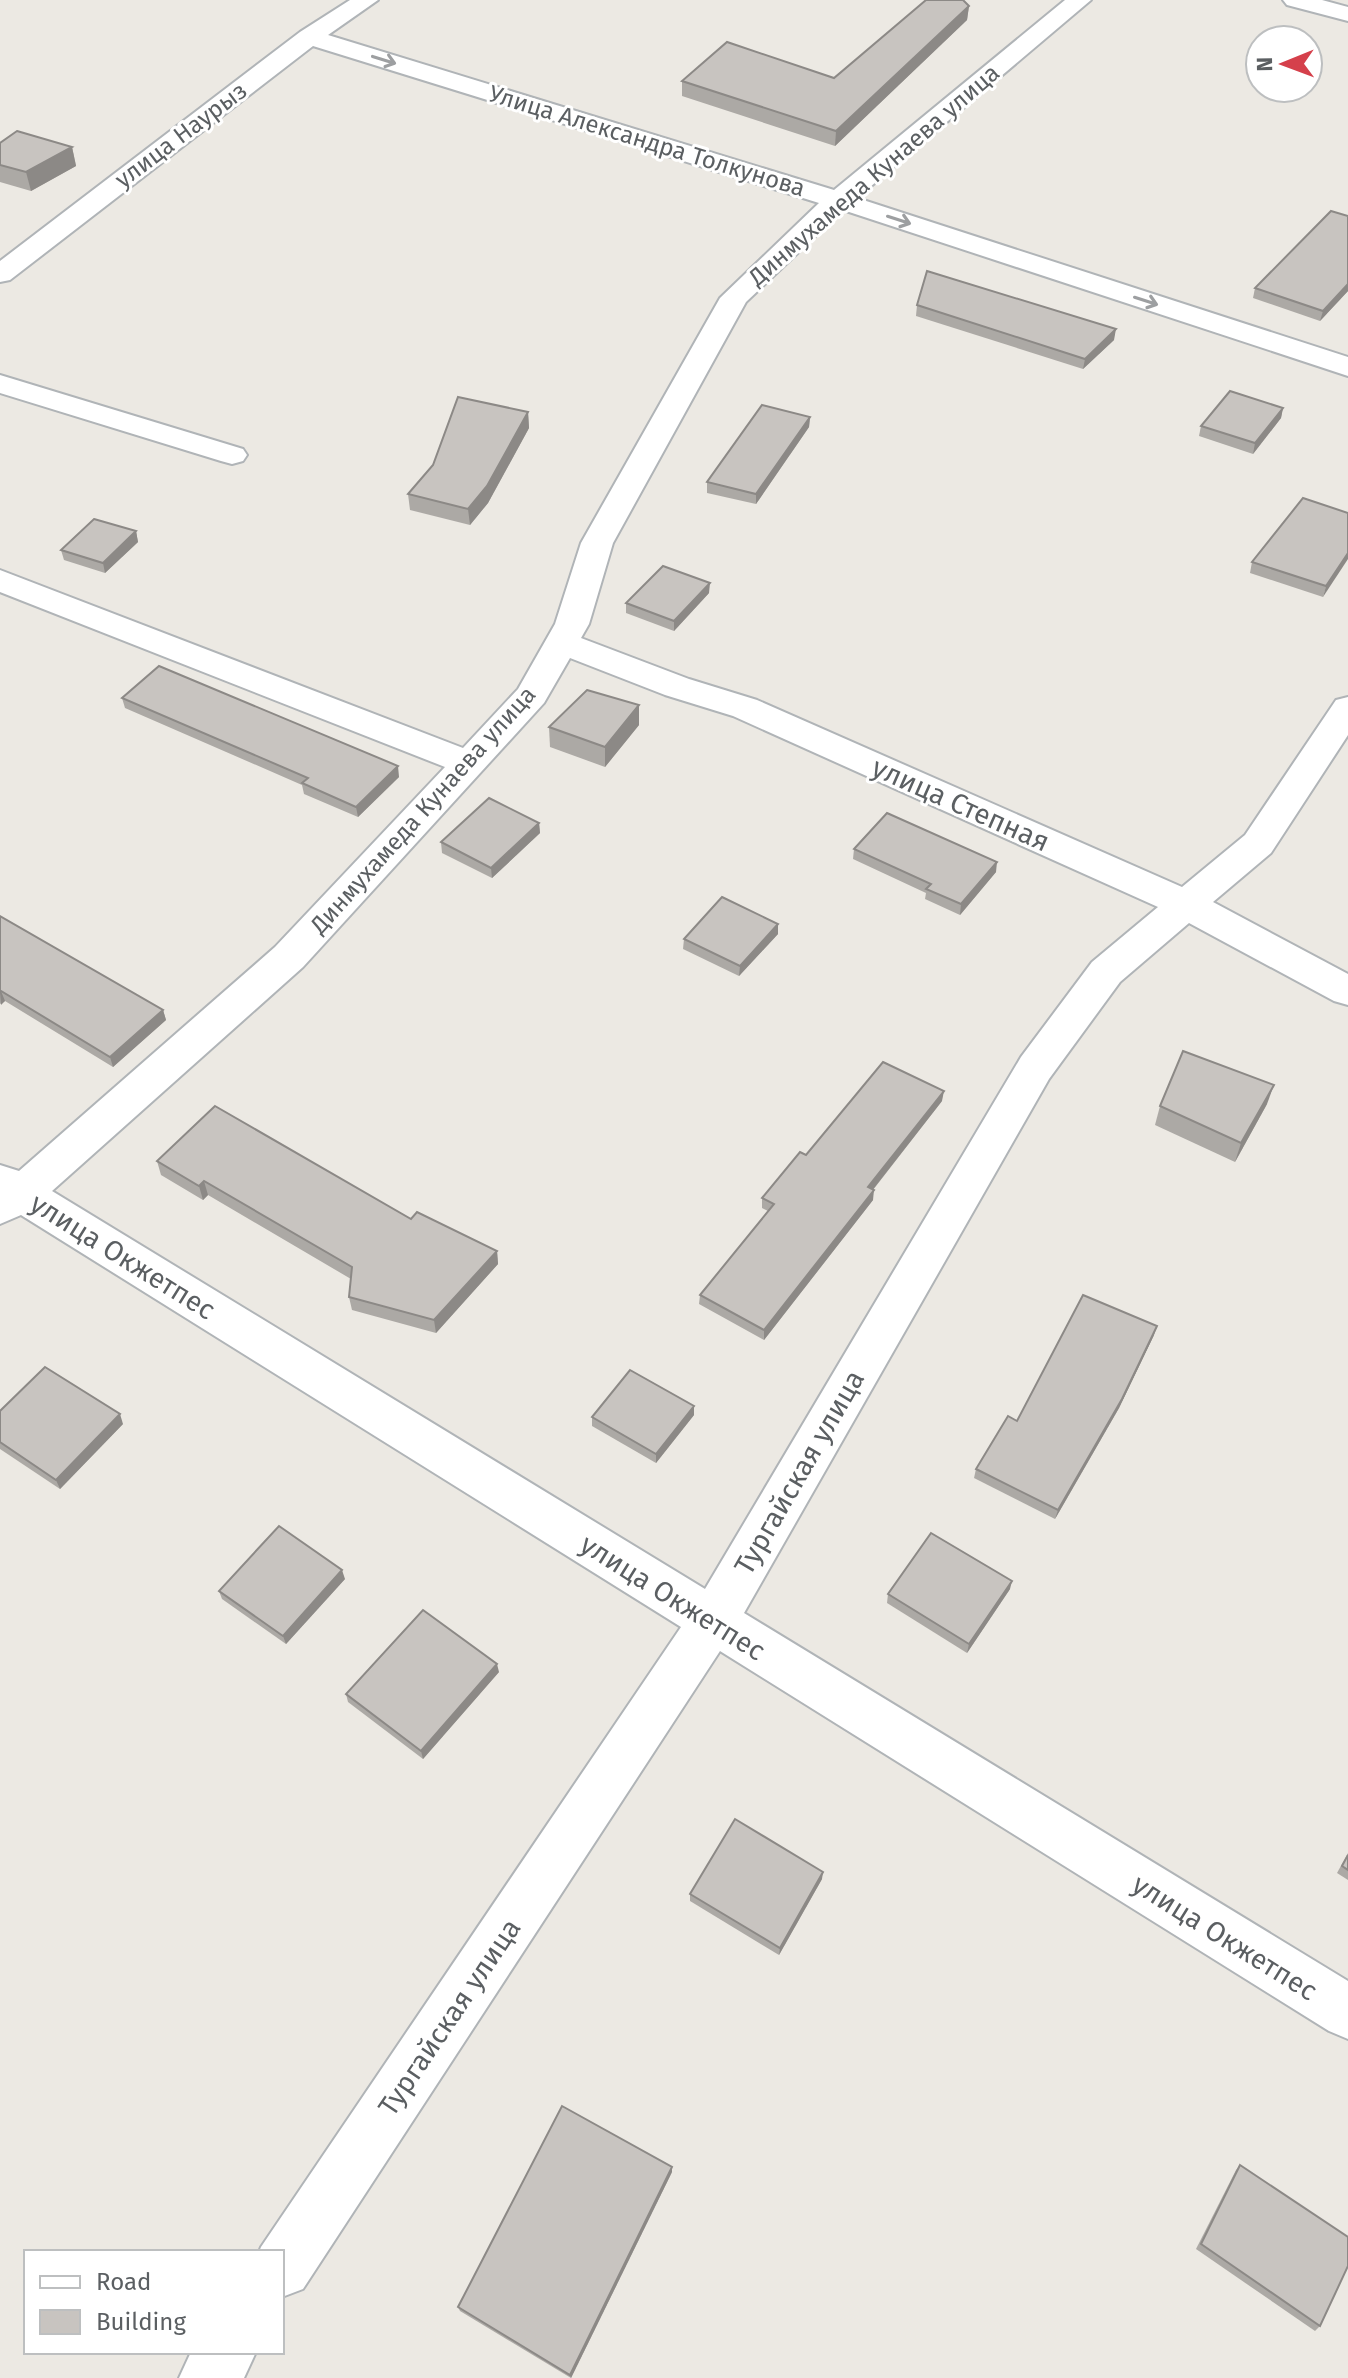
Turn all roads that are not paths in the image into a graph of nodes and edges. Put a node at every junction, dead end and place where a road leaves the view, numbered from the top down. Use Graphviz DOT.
graph roads {
  1 [pos="366,0"];
  2 [pos="1079,0"];
  3 [pos="1295,0"];
  4 [pos="1348,14"];
  5 [pos="309,37"];
  6 [pos="838,200"];
  7 [pos="0,274"];
  8 [pos="1348,367"];
  9 [pos="0,384"];
  10 [pos="232,455"];
  11 [pos="0,580"];
  12 [pos="563,643"];
  13 [pos="1348,708"];
  14 [pos="470,764"];
  15 [pos="1185,904"];
  16 [pos="1348,991"];
  17 [pos="7,1194"];
  18 [pos="712,1622"];
  19 [pos="1348,2012"];
  20 [pos="284,2265"];
  21 [pos="225,2354"];
  22 [pos="209,2378"];
  1 -- 5 [label="street, улица Наурыз"];
  2 -- 6 [label="street, Динмухамеда Кунаева улица"];
  3 -- 4 [label="street"];
  5 -- 6 [label="street, Улица Александра Толкунова, one-way"];
  5 -- 7 [label="street, улица Наурыз"];
  6 -- 8 [label="street, Улица Александра Толкунова, one-way"];
  6 -- 12 [label="street, Динмухамеда Кунаева улица"];
  9 -- 10 [label="street"];
  11 -- 14 [label="street"];
  12 -- 14 [label="street, Динмухамеда Кунаева улица"];
  12 -- 15 [label="street, улица Степная"];
  13 -- 15 [label="street, Тургайская улица"];
  14 -- 17 [label="street, Динмухамеда Кунаева улица"];
  15 -- 16 [label="street, улица Степная"];
  15 -- 18 [label="street, Тургайская улица"];
  17 -- 18 [label="street, улица Окжетпес"];
  18 -- 19 [label="street, улица Окжетпес"];
  18 -- 20 [label="street, Тургайская улица"];
  21 -- 22 [label="street"];
}
